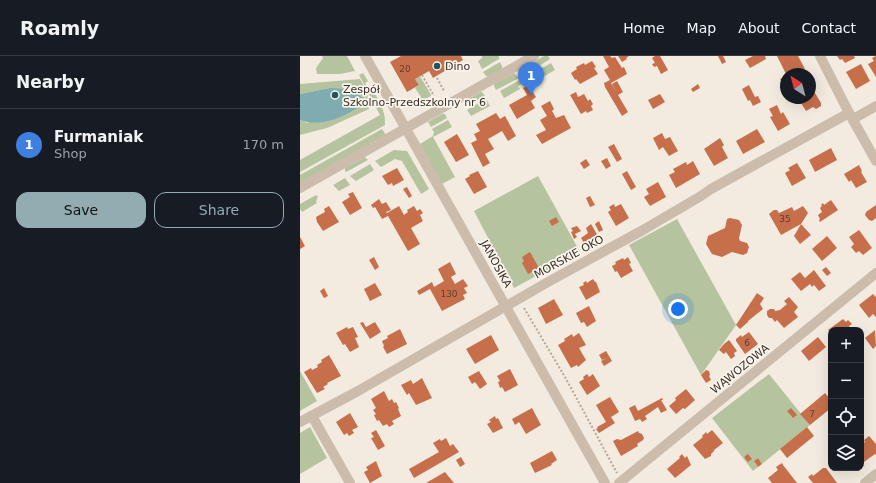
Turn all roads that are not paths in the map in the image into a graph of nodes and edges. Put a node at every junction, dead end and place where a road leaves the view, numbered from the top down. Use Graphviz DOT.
graph roads {
  1 [pos="365,56"];
  2 [pos="534,56"];
  3 [pos="820,56"];
  4 [pos="876,106"];
  5 [pos="851,116"];
  6 [pos="406,128"];
  7 [pos="876,161"];
  8 [pos="300,188"];
  9 [pos="876,274"];
  10 [pos="506,306"];
  11 [pos="312,416"];
  12 [pos="300,422"];
  13 [pos="876,474"];
  14 [pos="620,482"];
  15 [pos="350,483"];
  16 [pos="605,483"];
  17 [pos="865,483"];
  1 -- 6 [label="street, JANOSIKA"];
  2 -- 6 [label="street"];
  3 -- 5 [label="street"];
  4 -- 5 [label="street, MORSKIE OKO"];
  5 -- 7 [label="street"];
  5 -- 10 [label="street, MORSKIE OKO"];
  6 -- 8 [label="street"];
  6 -- 10 [label="street, JANOSIKA"];
  9 -- 14 [label="street, WĄWOZOWA"];
  10 -- 11 [label="street, MORSKIE OKO"];
  10 -- 16 [label="street, JANOSIKA"];
  11 -- 12 [label="street, MORSKIE OKO"];
  11 -- 15 [label="street"];
  13 -- 17 [label="street"];
}
